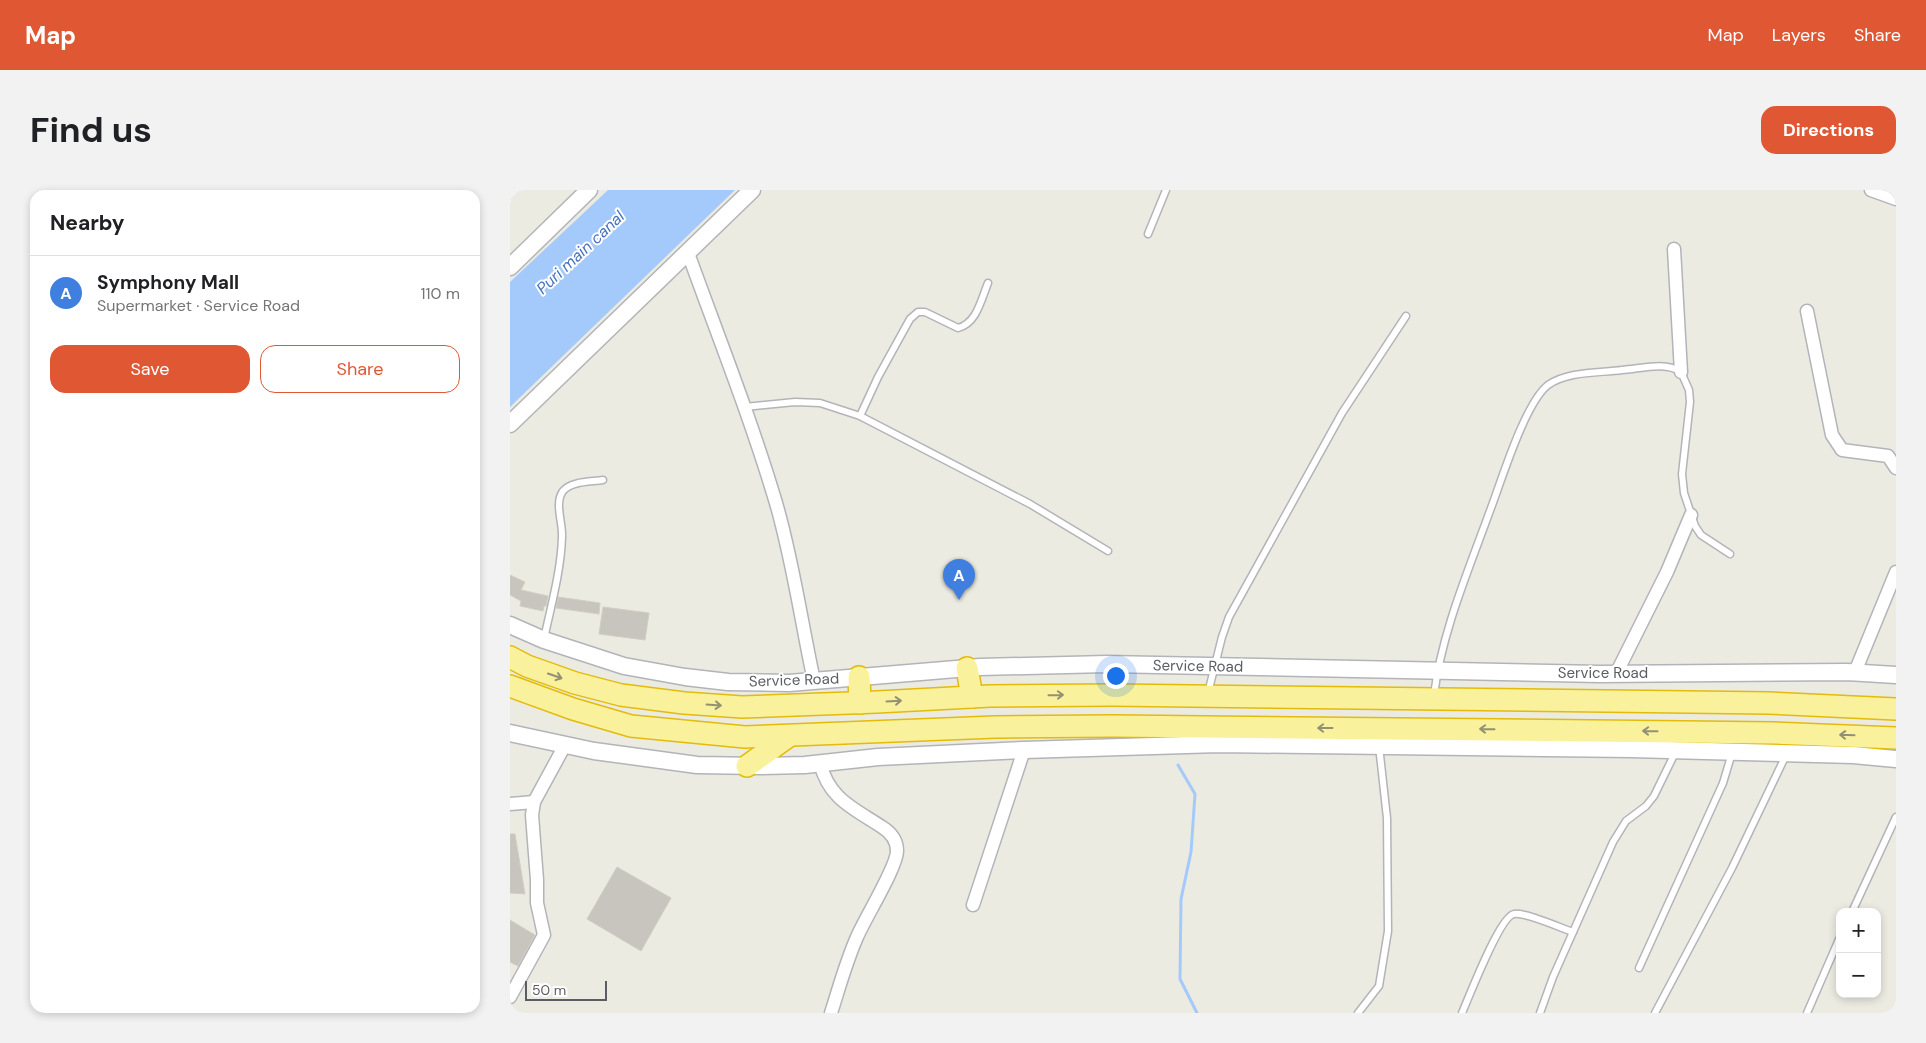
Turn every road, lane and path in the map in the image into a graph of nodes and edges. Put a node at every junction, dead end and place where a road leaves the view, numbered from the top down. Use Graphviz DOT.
graph roads {
  1 [pos="590,190"];
  2 [pos="752,190"];
  3 [pos="1166,190"];
  4 [pos="1871,190"];
  5 [pos="1896,199"];
  6 [pos="1148,234"];
  7 [pos="1674,249"];
  8 [pos="688,253"];
  9 [pos="510,267"];
  10 [pos="988,283"];
  11 [pos="1807,311"];
  12 [pos="1406,316"];
  13 [pos="1680,372"];
  14 [pos="743,408"];
  15 [pos="860,416"];
  16 [pos="510,424"];
  17 [pos="1896,468"];
  18 [pos="603,480"];
  19 [pos="1691,515"];
  20 [pos="1108,551"];
  21 [pos="1730,554"];
  22 [pos="1896,572"];
  23 [pos="510,625"];
  24 [pos="544,640"];
  25 [pos="510,657"];
  26 [pos="1215,666"];
  27 [pos="967,668"];
  28 [pos="1437,671"];
  29 [pos="1855,672"];
  30 [pos="1616,674"];
  31 [pos="1896,675"];
  32 [pos="858,677"];
  33 [pos="814,681"];
  34 [pos="510,686"];
  35 [pos="1207,696"];
  36 [pos="972,697"];
  37 [pos="1433,698"];
  38 [pos="860,703"];
  39 [pos="1896,709"];
  40 [pos="510,734"];
  41 [pos="789,736"];
  42 [pos="1431,737"];
  43 [pos="1896,738"];
  44 [pos="1678,741"];
  45 [pos="565,745"];
  46 [pos="1379,745"];
  47 [pos="1024,750"];
  48 [pos="1732,752"];
  49 [pos="1786,754"];
  50 [pos="1896,759"];
  51 [pos="820,763"];
  52 [pos="746,766"];
  53 [pos="534,802"];
  54 [pos="510,804"];
  55 [pos="1896,818"];
  56 [pos="973,905"];
  57 [pos="1854,908"];
  58 [pos="1573,932"];
  59 [pos="1836,946"];
  60 [pos="1639,968"];
  61 [pos="510,997"];
  62 [pos="831,1013"];
  63 [pos="1358,1013"];
  64 [pos="1462,1013"];
  65 [pos="1540,1013"];
  66 [pos="1655,1013"];
  67 [pos="1807,1013"];
  1 -- 9 [label="street"];
  2 -- 8 [label="street"];
  3 -- 6 [label="lane"];
  4 -- 5 [label="street"];
  7 -- 13 [label="street"];
  8 -- 14 [label="street"];
  8 -- 16 [label="street"];
  10 -- 15 [label="lane"];
  11 -- 17 [label="street"];
  12 -- 26 [label="lane"];
  13 -- 19 [label="lane"];
  13 -- 28 [label="lane"];
  14 -- 15 [label="lane"];
  14 -- 33 [label="street"];
  15 -- 20 [label="lane"];
  18 -- 24 [label="lane"];
  19 -- 21 [label="lane"];
  19 -- 30 [label="street"];
  22 -- 29 [label="street"];
  23 -- 24 [label="street, Service Road"];
  24 -- 33 [label="street, Service Road"];
  25 -- 38 [label="highway, one-way"];
  26 -- 27 [label="street, Service Road"];
  26 -- 28 [label="street, Service Road"];
  26 -- 35 [label="lane"];
  27 -- 32 [label="street, Service Road"];
  27 -- 36 [label="highway"];
  28 -- 30 [label="street, Service Road"];
  28 -- 37 [label="lane"];
  29 -- 30 [label="street, Service Road"];
  29 -- 31 [label="street, Service Road"];
  32 -- 33 [label="street, Service Road"];
  32 -- 38 [label="highway"];
  34 -- 41 [label="highway"];
  36 -- 35 [label="highway, one-way"];
  35 -- 37 [label="highway"];
  38 -- 36 [label="highway, one-way"];
  37 -- 39 [label="highway"];
  40 -- 45 [label="street"];
  42 -- 41 [label="highway, one-way"];
  41 -- 52 [label="highway"];
  42 -- 44 [label="highway"];
  42 -- 46 [label="street"];
  43 -- 44 [label="highway, one-way"];
  44 -- 48 [label="street"];
  44 -- 58 [label="lane"];
  45 -- 52 [label="street"];
  45 -- 53 [label="street"];
  46 -- 47 [label="street"];
  46 -- 63 [label="lane"];
  47 -- 51 [label="street"];
  47 -- 56 [label="street"];
  48 -- 49 [label="street"];
  48 -- 60 [label="lane"];
  49 -- 50 [label="street"];
  49 -- 66 [label="lane"];
  51 -- 52 [label="street"];
  51 -- 62 [label="street"];
  53 -- 54 [label="street"];
  53 -- 61 [label="street"];
  55 -- 57 [label="lane"];
  58 -- 64 [label="lane"];
  58 -- 65 [label="lane"];
  59 -- 67 [label="lane"];
}
